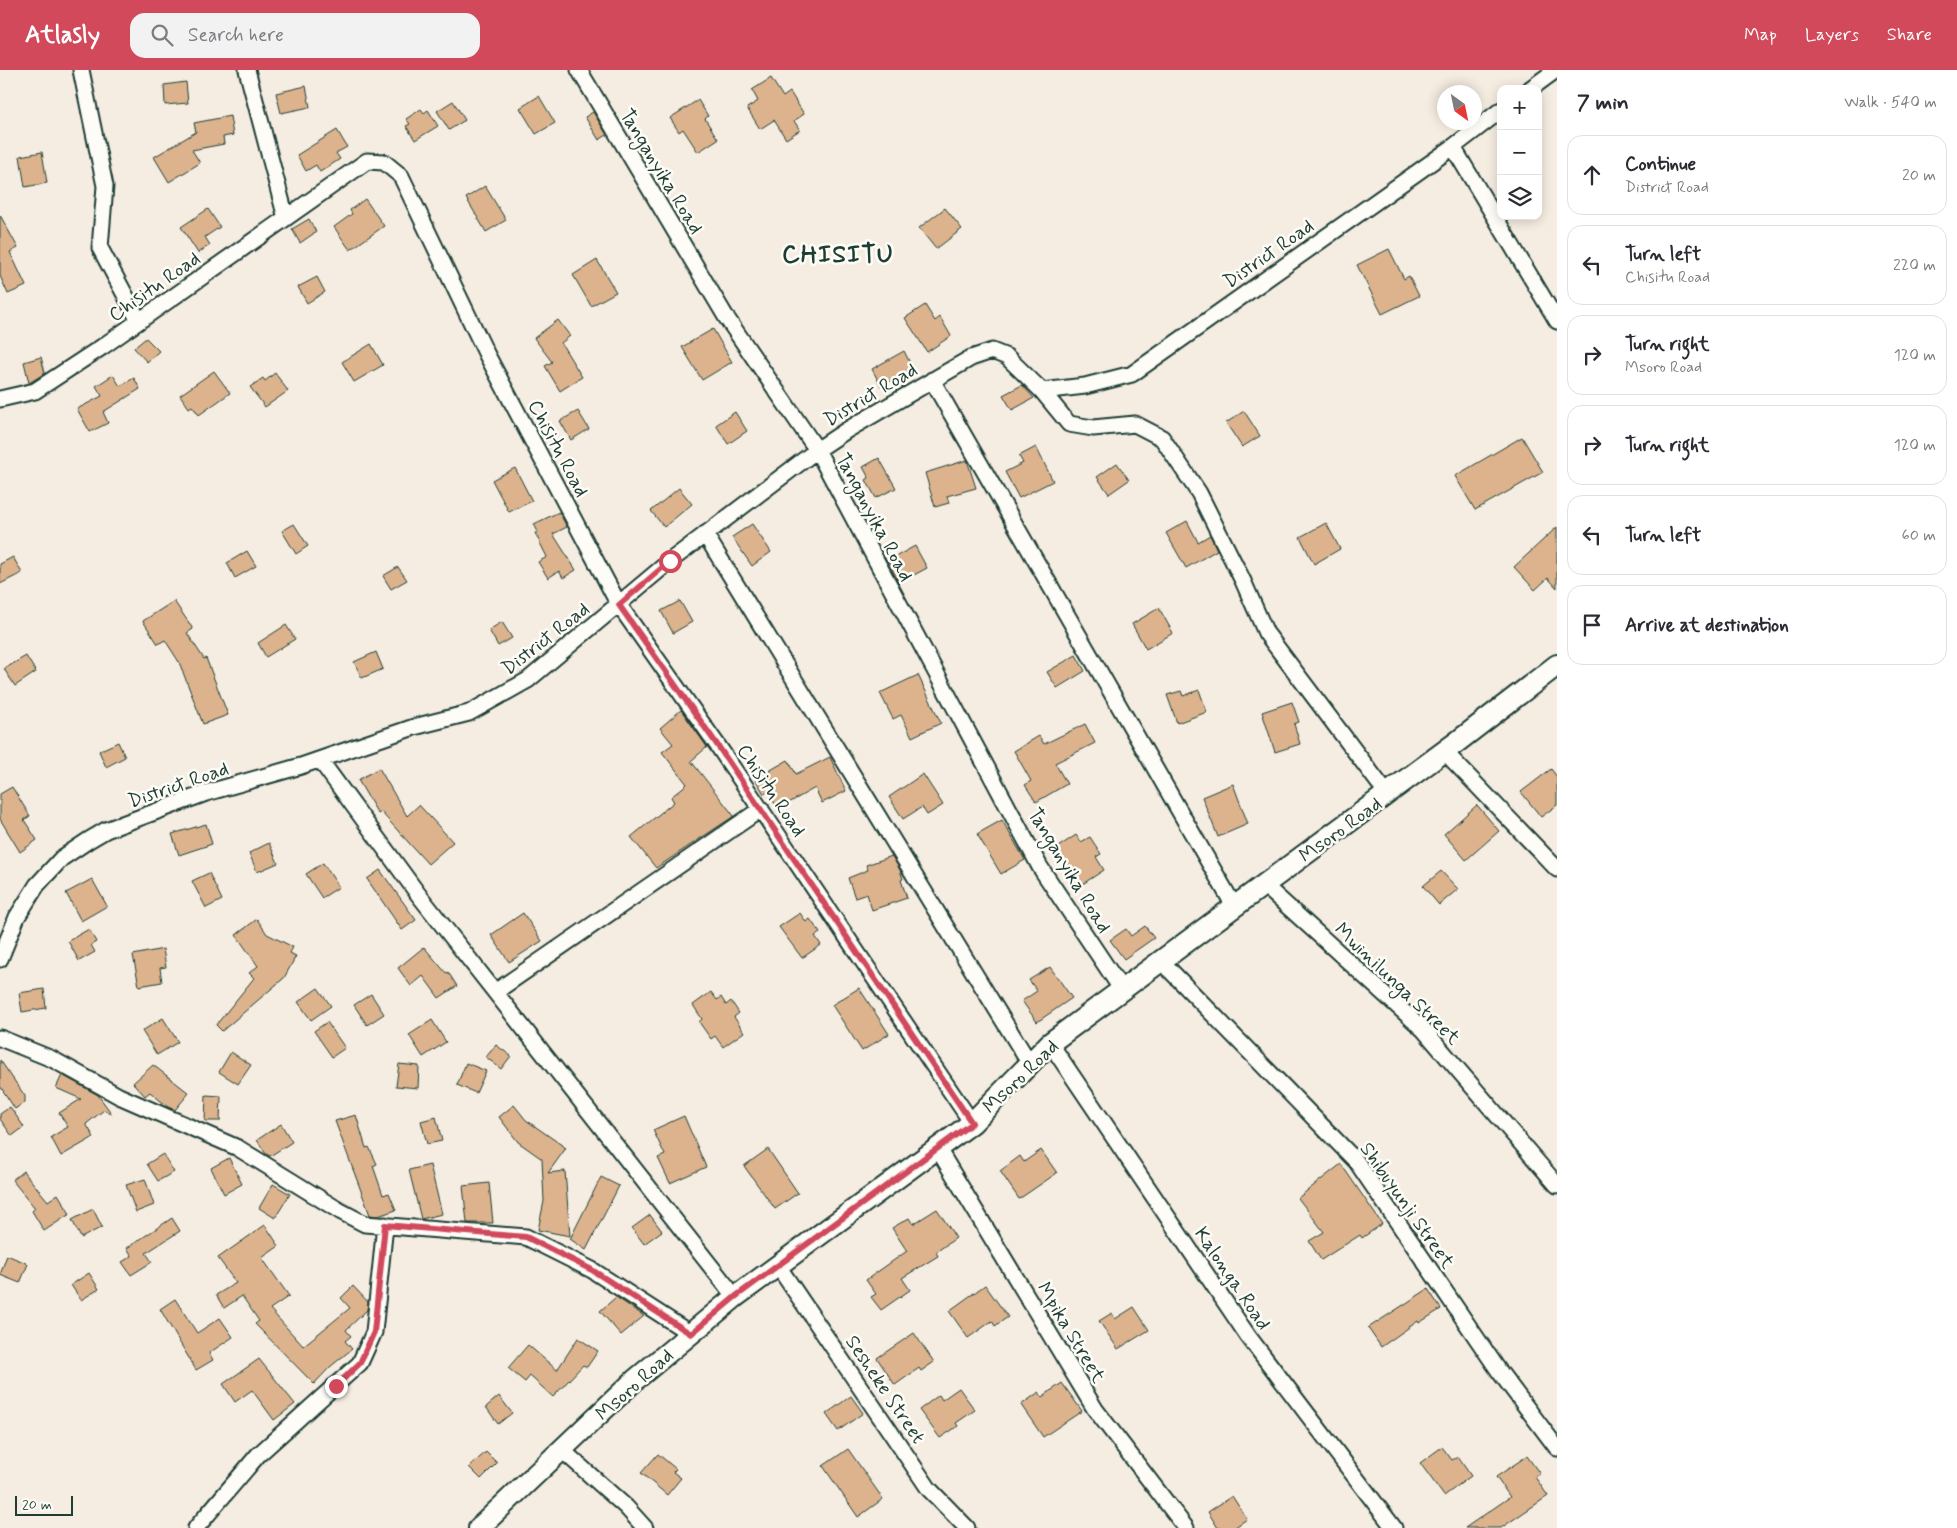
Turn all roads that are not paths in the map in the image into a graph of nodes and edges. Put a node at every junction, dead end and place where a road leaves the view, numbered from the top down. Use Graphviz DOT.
graph roads {
  1 [pos="81,70"];
  2 [pos="247,70"];
  3 [pos="579,70"];
  4 [pos="1556,70"];
  5 [pos="1535,85"];
  6 [pos="1497,113"];
  7 [pos="1453,148"];
  8 [pos="286,218"];
  9 [pos="139,321"];
  10 [pos="1557,321"];
  11 [pos="932,380"];
  12 [pos="1042,391"];
  13 [pos="0,399"];
  14 [pos="817,450"];
  15 [pos="705,534"];
  16 [pos="619,605"];
  17 [pos="1557,665"];
  18 [pos="1444,752"];
  19 [pos="320,760"];
  20 [pos="1387,794"];
  21 [pos="761,809"];
  22 [pos="1557,869"];
  23 [pos="1264,885"];
  24 [pos="1234,906"];
  25 [pos="0,959"];
  26 [pos="1161,961"];
  27 [pos="1122,990"];
  28 [pos="495,992"];
  29 [pos="0,1038"];
  30 [pos="1050,1043"];
  31 [pos="1030,1064"];
  32 [pos="972,1123"];
  33 [pos="938,1148"];
  34 [pos="1557,1185"];
  35 [pos="385,1225"];
  36 [pos="778,1266"];
  37 [pos="735,1297"];
  38 [pos="691,1334"];
  39 [pos="1557,1448"];
  40 [pos="562,1450"];
  41 [pos="196,1528"];
  42 [pos="479,1528"];
  43 [pos="645,1528"];
  44 [pos="968,1528"];
  45 [pos="1186,1528"];
  46 [pos="1394,1528"];
  1 -- 9 [label="street"];
  2 -- 8 [label="street"];
  3 -- 14 [label="street, Tanganyika Road"];
  4 -- 5 [label="street"];
  6 -- 7 [label="street, District Road"];
  7 -- 10 [label="street"];
  7 -- 12 [label="street, District Road"];
  8 -- 9 [label="street, Chisitu Road"];
  8 -- 16 [label="street, Chisitu Road"];
  9 -- 13 [label="street, Chisitu Road"];
  11 -- 12 [label="street, District Road"];
  11 -- 14 [label="street, District Road"];
  11 -- 24 [label="street"];
  12 -- 20 [label="street, District Road"];
  14 -- 15 [label="street, District Road"];
  14 -- 27 [label="street, Tanganyika Road"];
  15 -- 16 [label="street, District Road"];
  15 -- 31 [label="street"];
  16 -- 19 [label="street, District Road"];
  16 -- 21 [label="street, Chisitu Road"];
  17 -- 18 [label="street, Msoro Road"];
  18 -- 20 [label="street, Msoro Road"];
  18 -- 22 [label="street"];
  19 -- 25 [label="street, District Road"];
  19 -- 28 [label="street"];
  20 -- 23 [label="street, Msoro Road"];
  21 -- 28 [label="street"];
  21 -- 32 [label="street, Chisitu Road"];
  23 -- 24 [label="street, Msoro Road"];
  23 -- 34 [label="street, Mwinilunga Street"];
  24 -- 26 [label="street, Msoro Road"];
  26 -- 27 [label="street, Msoro Road"];
  26 -- 39 [label="street, Shibuyunji Street"];
  27 -- 30 [label="street, Msoro Road"];
  28 -- 37 [label="street"];
  29 -- 35 [label="street"];
  30 -- 31 [label="street, Msoro Road"];
  30 -- 46 [label="street, Kalonga Road"];
  31 -- 32 [label="street, Msoro Road"];
  32 -- 33 [label="street, Msoro Road"];
  33 -- 36 [label="street, Msoro Road"];
  33 -- 45 [label="street, Mpika Street"];
  35 -- 38 [label="street"];
  35 -- 41 [label="street"];
  36 -- 37 [label="street, Msoro Road"];
  36 -- 44 [label="street, Sesheke Street"];
  37 -- 38 [label="street, Msoro Road"];
  38 -- 40 [label="street, Msoro Road"];
  40 -- 42 [label="street, Msoro Road"];
  40 -- 43 [label="street"];
}
